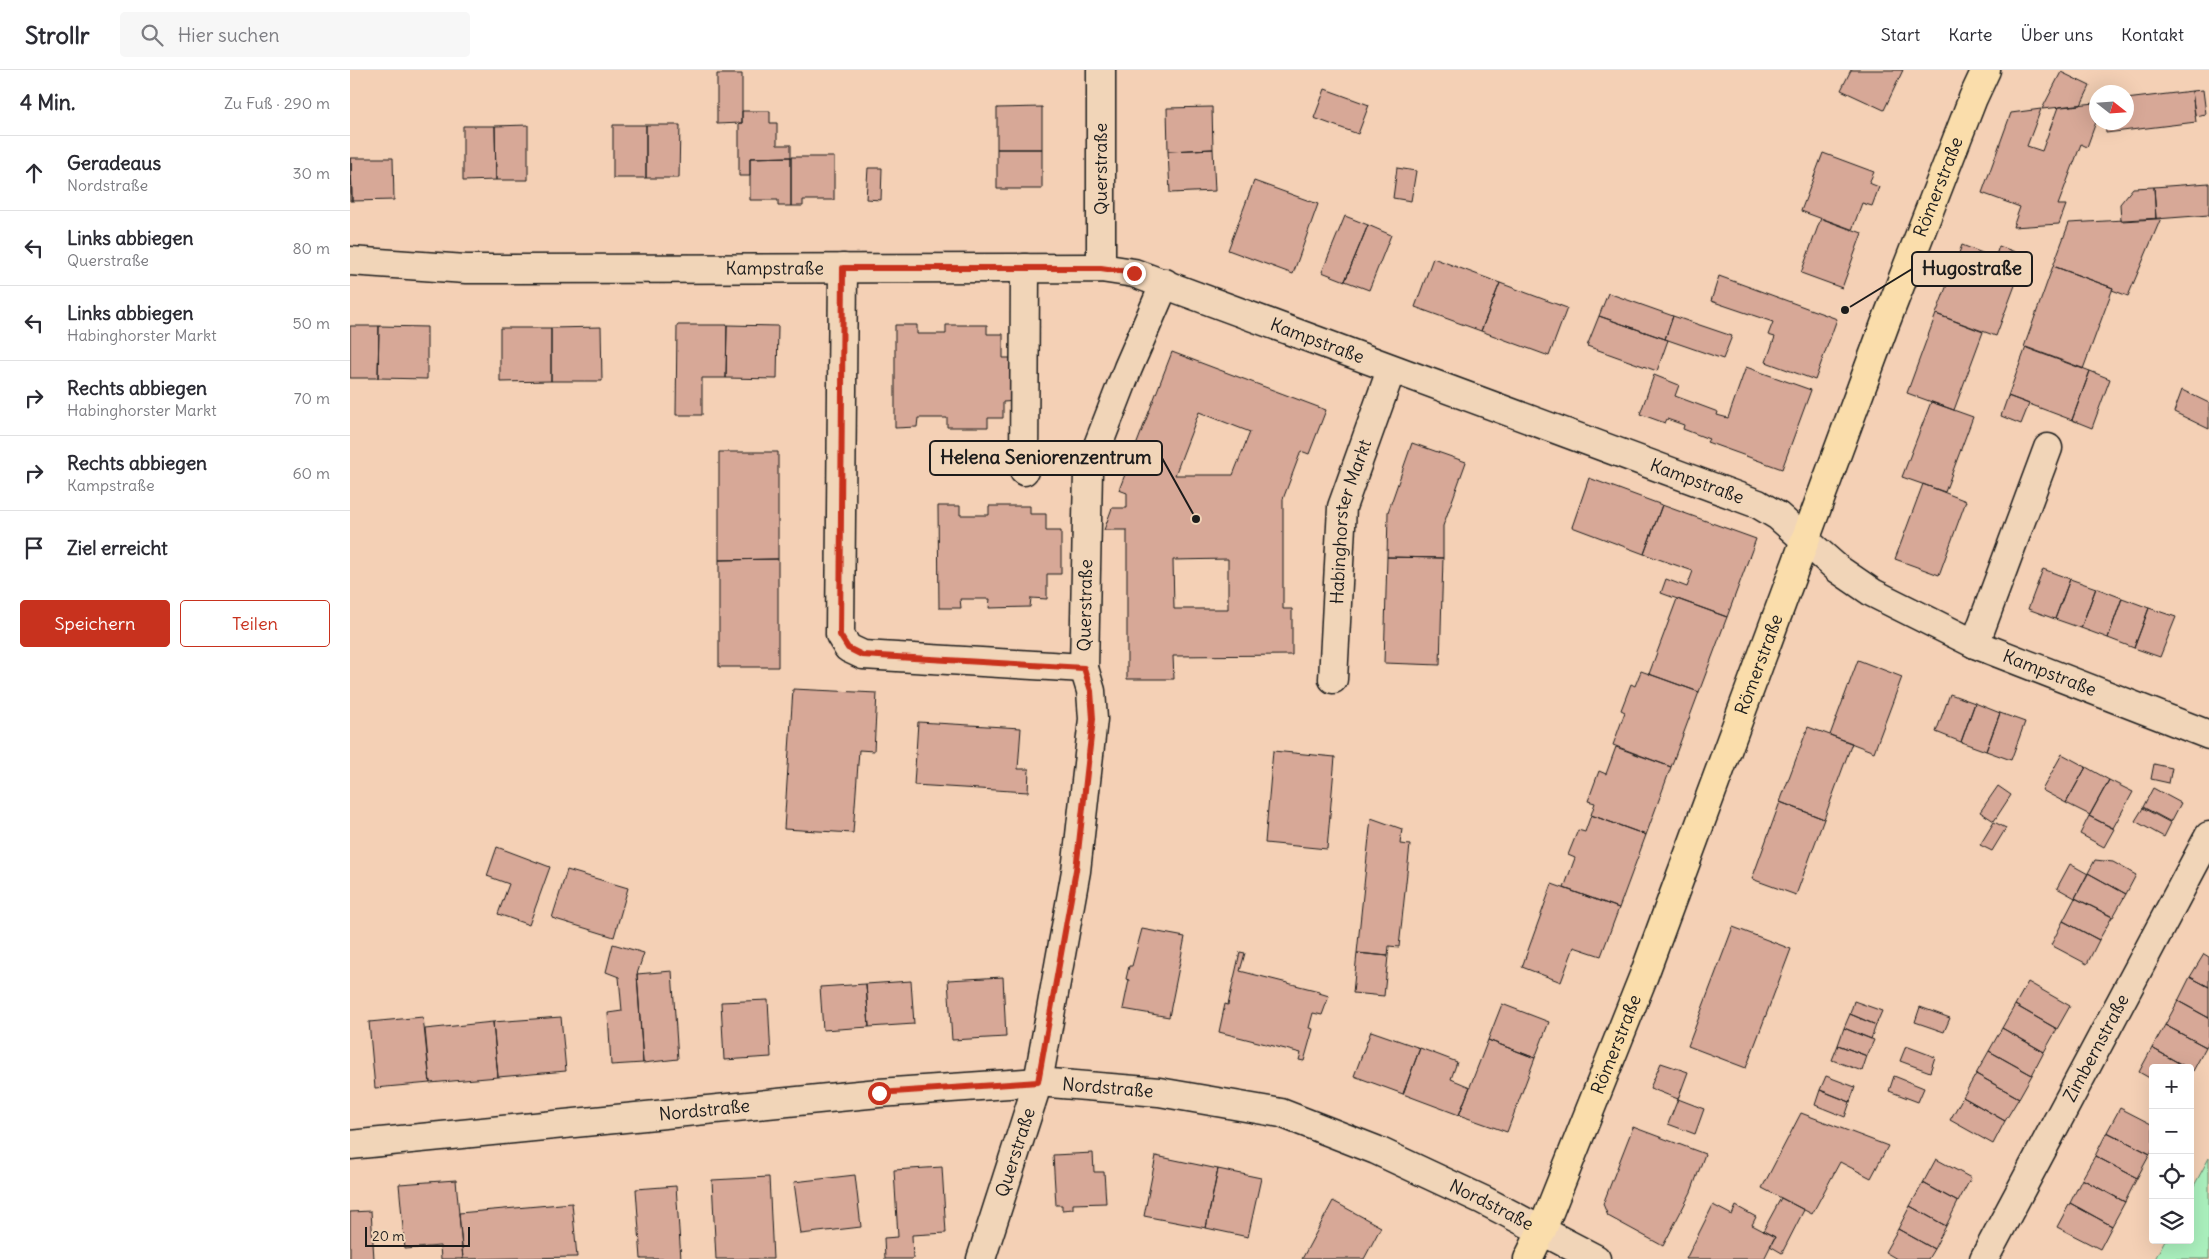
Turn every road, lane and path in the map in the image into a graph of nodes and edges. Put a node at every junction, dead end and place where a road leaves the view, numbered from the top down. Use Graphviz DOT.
graph roads {
  1 [pos="1101,70"];
  2 [pos="1986,70"];
  3 [pos="350,261"];
  4 [pos="843,268"];
  5 [pos="1025,268"];
  6 [pos="1101,268"];
  7 [pos="1165,283"];
  8 [pos="1391,370"];
  9 [pos="2048,448"];
  10 [pos="1024,471"];
  11 [pos="1805,542"];
  12 [pos="1974,644"];
  13 [pos="1084,668"];
  14 [pos="1333,679"];
  15 [pos="2209,735"];
  16 [pos="2209,836"];
  17 [pos="1038,1082"];
  18 [pos="350,1144"];
  19 [pos="1542,1230"];
  20 [pos="981,1259"];
  21 [pos="1528,1259"];
  22 [pos="1596,1259"];
  23 [pos="1984,1259"];
  1 -- 6 [label="street, Querstraße"];
  2 -- 11 [label="main road, Römerstraße"];
  3 -- 4 [label="street, Kampstraße"];
  4 -- 5 [label="street, Kampstraße"];
  4 -- 13 [label="street"];
  5 -- 6 [label="street, Kampstraße"];
  5 -- 10 [label="street"];
  6 -- 7 [label="street, Kampstraße"];
  7 -- 8 [label="street, Kampstraße"];
  7 -- 13 [label="street, Querstraße"];
  8 -- 11 [label="street, Kampstraße"];
  8 -- 14 [label="street, Habinghorster Markt"];
  9 -- 12 [label="street"];
  11 -- 12 [label="street, Kampstraße"];
  11 -- 19 [label="main road, Römerstraße"];
  12 -- 15 [label="street, Kampstraße"];
  13 -- 17 [label="street, Querstraße"];
  16 -- 23 [label="street, Zimbernstraße"];
  17 -- 18 [label="street, Nordstraße"];
  17 -- 19 [label="street, Nordstraße"];
  17 -- 20 [label="street, Querstraße"];
  19 -- 21 [label="main road, Römerstraße"];
  19 -- 22 [label="street, Nordstraße"];
}
